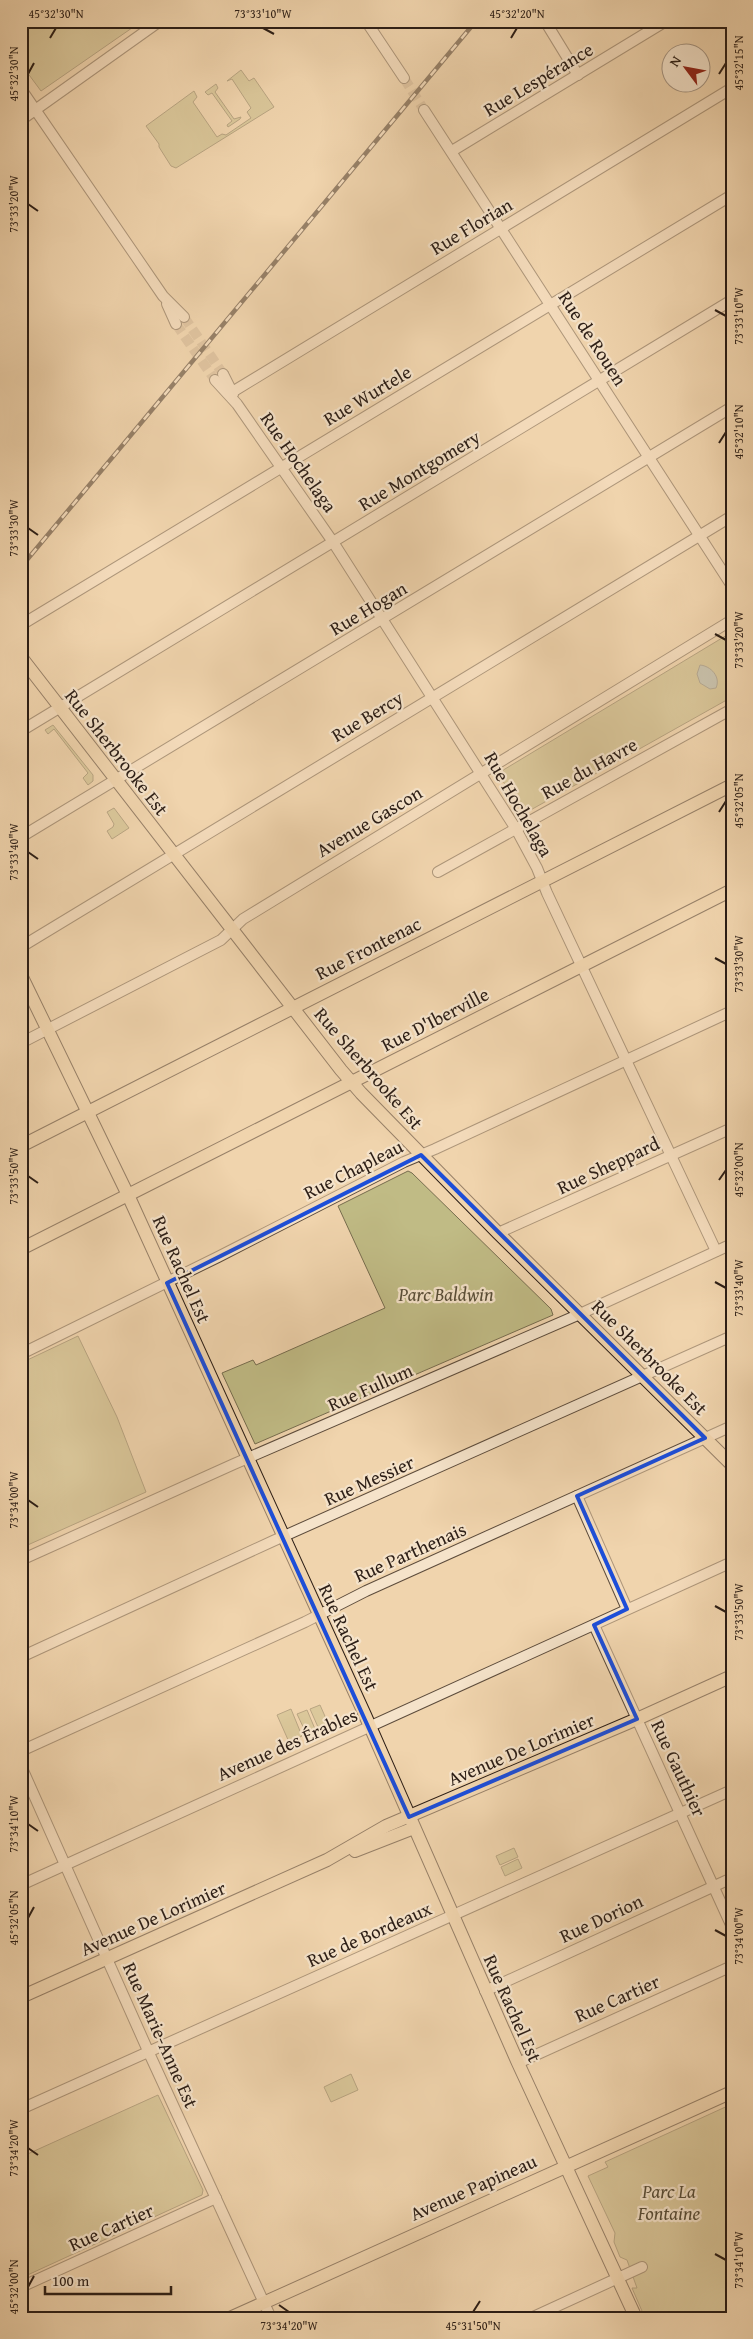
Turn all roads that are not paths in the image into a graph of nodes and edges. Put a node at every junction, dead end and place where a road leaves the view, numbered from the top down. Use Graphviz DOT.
graph roads {
  1 [pos="160,21"];
  2 [pos="366,21"];
  3 [pos="545,21"];
  4 [pos="666,21"];
  5 [pos="578,75"];
  6 [pos="404,78"];
  7 [pos="732,88"];
  8 [pos="21,89"];
  9 [pos="36,109"];
  10 [pos="424,110"];
  11 [pos="21,120"];
  12 [pos="452,151"];
  13 [pos="732,195"];
  14 [pos="502,228"];
  15 [pos="732,300"];
  16 [pos="551,304"];
  17 [pos="180,320"];
  18 [pos="219,377"];
  19 [pos="600,380"];
  20 [pos="230,393"];
  21 [pos="732,407"];
  22 [pos="649,457"];
  23 [pos="282,467"];
  24 [pos="732,516"];
  25 [pos="699,535"];
  26 [pos="333,542"];
  27 [pos="732,586"];
  28 [pos="383,619"];
  29 [pos="732,620"];
  30 [pos="21,626"];
  31 [pos="21,657"];
  32 [pos="433,696"];
  33 [pos="59,708"];
  34 [pos="732,709"];
  35 [pos="21,731"];
  36 [pos="482,773"];
  37 [pos="115,780"];
  38 [pos="732,785"];
  39 [pos="516,829"];
  40 [pos="21,836"];
  41 [pos="173,854"];
  42 [pos="438,872"];
  43 [pos="542,881"];
  44 [pos="732,890"];
  45 [pos="233,929"];
  46 [pos="21,947"];
  47 [pos="581,966"];
  48 [pos="21,975"];
  49 [pos="293,1007"];
  50 [pos="732,1011"];
  51 [pos="48,1029"];
  52 [pos="21,1043"];
  53 [pos="627,1060"];
  54 [pos="351,1082"];
  55 [pos="88,1112"];
  56 [pos="732,1128"];
  57 [pos="21,1146"];
  58 [pos="671,1155"];
  59 [pos="420,1156"];
  60 [pos="128,1195"];
  61 [pos="498,1234"];
  62 [pos="732,1244"];
  63 [pos="21,1250"];
  64 [pos="716,1251"];
  65 [pos="168,1283"];
  66 [pos="580,1314"];
  67 [pos="732,1336"];
  68 [pos="21,1354"];
  69 [pos="643,1376"];
  70 [pos="732,1426"];
  71 [pos="705,1438"];
  72 [pos="248,1459"];
  73 [pos="732,1465"];
  74 [pos="577,1496"];
  75 [pos="283,1537"];
  76 [pos="21,1560"];
  77 [pos="732,1562"];
  78 [pos="627,1609"];
  79 [pos="318,1614"];
  80 [pos="594,1625"];
  81 [pos="21,1657"];
  82 [pos="732,1676"];
  83 [pos="637,1719"];
  84 [pos="369,1726"];
  85 [pos="21,1751"];
  86 [pos="21,1766"];
  87 [pos="732,1790"];
  88 [pos="680,1813"];
  89 [pos="411,1823"];
  90 [pos="66,1864"];
  91 [pos="732,1878"];
  92 [pos="21,1885"];
  93 [pos="714,1886"];
  94 [pos="451,1916"];
  95 [pos="732,1927"];
  96 [pos="108,1959"];
  97 [pos="732,1966"];
  98 [pos="485,1991"];
  99 [pos="21,1997"];
  100 [pos="149,2053"];
  101 [pos="518,2063"];
  102 [pos="732,2092"];
  103 [pos="21,2110"];
  104 [pos="566,2166"];
  105 [pos="216,2198"];
  106 [pos="642,2266"];
  107 [pos="618,2278"];
  108 [pos="21,2287"];
  109 [pos="264,2303"];
  110 [pos="230,2318"];
  111 [pos="271,2318"];
  112 [pos="531,2318"];
  113 [pos="636,2318"];
  1 -- 9 [label="street"];
  2 -- 6 [label="street"];
  3 -- 5 [label="street"];
  4 -- 5 [label="street, Rue Lespérance"];
  5 -- 12 [label="street, Rue Lespérance"];
  7 -- 14 [label="street, Rue Florian"];
  8 -- 9 [label="street"];
  9 -- 11 [label="street"];
  9 -- 17 [label="street"];
  10 -- 12 [label="street, Rue de Rouen"];
  12 -- 14 [label="street, Rue de Rouen"];
  13 -- 16 [label="street, Rue Wurtele"];
  14 -- 16 [label="street, Rue de Rouen"];
  14 -- 20 [label="street, Rue Florian"];
  15 -- 19 [label="street, Rue Montgomery"];
  16 -- 19 [label="street, Rue de Rouen"];
  16 -- 23 [label="street, Rue Wurtele"];
  18 -- 20 [label="street, Rue Hochelaga"];
  19 -- 22 [label="street, Rue de Rouen"];
  19 -- 26 [label="street, Rue Montgomery"];
  20 -- 23 [label="street, Rue Hochelaga"];
  21 -- 22 [label="street, Rue Hogan"];
  22 -- 25 [label="street, Rue de Rouen"];
  22 -- 28 [label="street, Rue Hogan"];
  23 -- 26 [label="street, Rue Hochelaga"];
  23 -- 30 [label="street, Rue Wurtele"];
  24 -- 25 [label="street, Rue Bercy"];
  25 -- 27 [label="street, Rue de Rouen"];
  25 -- 32 [label="street, Rue Bercy"];
  26 -- 28 [label="street, Rue Hochelaga"];
  26 -- 33 [label="street, Rue Montgomery"];
  28 -- 32 [label="street, Rue Hochelaga"];
  28 -- 37 [label="street, Rue Hogan"];
  29 -- 36 [label="street, Avenue Gascon"];
  31 -- 33 [label="main road, Rue Sherbrooke Est"];
  32 -- 36 [label="street, Rue Hochelaga"];
  32 -- 41 [label="street, Rue Bercy"];
  33 -- 35 [label="street, Rue Montgomery"];
  33 -- 37 [label="main road, Rue Sherbrooke Est"];
  34 -- 39 [label="street, Rue du Havre"];
  36 -- 39 [label="street, Rue Hochelaga"];
  36 -- 45 [label="street, Avenue Gascon"];
  37 -- 40 [label="street, Rue Hogan"];
  37 -- 41 [label="main road, Rue Sherbrooke Est"];
  38 -- 43 [label="main road, Rue Frontenac"];
  39 -- 42 [label="street, Rue du Havre"];
  39 -- 43 [label="street, Rue Hochelaga"];
  41 -- 45 [label="main road, Rue Sherbrooke Est"];
  41 -- 46 [label="street, Rue Bercy"];
  43 -- 47 [label="street, Rue Hochelaga"];
  43 -- 49 [label="main road, Rue Frontenac"];
  44 -- 47 [label="main road, Rue D'Iberville"];
  45 -- 49 [label="main road, Rue Sherbrooke Est"];
  45 -- 51 [label="street, Avenue Gascon"];
  47 -- 53 [label="street, Rue Hochelaga"];
  47 -- 54 [label="main road, Rue D'Iberville"];
  48 -- 51 [label="main road, Rue Rachel Est"];
  49 -- 54 [label="main road, Rue Sherbrooke Est"];
  49 -- 55 [label="main road, Rue Frontenac"];
  50 -- 53 [label="street, Rue Chapleau"];
  51 -- 52 [label="street, Avenue Gascon"];
  51 -- 55 [label="main road, Rue Rachel Est"];
  53 -- 58 [label="street, Rue Hochelaga"];
  53 -- 59 [label="street, Rue Chapleau"];
  54 -- 59 [label="main road, Rue Sherbrooke Est"];
  54 -- 60 [label="main road, Rue D'Iberville"];
  55 -- 57 [label="main road, Rue Frontenac"];
  55 -- 60 [label="main road, Rue Rachel Est"];
  56 -- 58 [label="street, Rue Sheppard"];
  58 -- 61 [label="street, Rue Sheppard"];
  58 -- 64 [label="street, Rue Hochelaga"];
  59 -- 61 [label="main road, Rue Sherbrooke Est"];
  59 -- 65 [label="street, Rue Chapleau"];
  60 -- 63 [label="main road, Rue D'Iberville"];
  60 -- 65 [label="main road, Rue Rachel Est"];
  61 -- 66 [label="main road, Rue Sherbrooke Est"];
  62 -- 64 [label="street, Rue Fullum"];
  64 -- 66 [label="street, Rue Fullum"];
  65 -- 68 [label="street, Rue Chapleau"];
  65 -- 72 [label="main road, Rue Rachel Est"];
  66 -- 69 [label="main road, Rue Sherbrooke Est"];
  66 -- 72 [label="street, Rue Fullum"];
  67 -- 69 [label="street, Rue Messier"];
  69 -- 71 [label="main road, Rue Sherbrooke Est"];
  69 -- 75 [label="street, Rue Messier"];
  70 -- 71 [label="street, Rue Parthenais"];
  71 -- 73 [label="main road, Rue Sherbrooke Est"];
  71 -- 74 [label="street, Rue Parthenais"];
  72 -- 75 [label="main road, Rue Rachel Est"];
  72 -- 76 [label="street, Rue Fullum"];
  74 -- 78 [label="street"];
  74 -- 79 [label="street, Rue Parthenais"];
  75 -- 79 [label="main road, Rue Rachel Est"];
  75 -- 81 [label="street, Rue Messier"];
  77 -- 78 [label="street, Avenue des Érables"];
  78 -- 80 [label="street, Avenue des Érables"];
  79 -- 84 [label="main road, Rue Rachel Est"];
  79 -- 85 [label="street, Rue Parthenais"];
  80 -- 83 [label="street, Rue Gauthier"];
  80 -- 84 [label="street, Avenue des Érables"];
  82 -- 83 [label="main road, Avenue De Lorimier"];
  83 -- 88 [label="street, Rue Gauthier"];
  83 -- 89 [label="main road, Avenue De Lorimier"];
  84 -- 89 [label="main road, Rue Rachel Est"];
  84 -- 90 [label="street, Avenue des Érables"];
  86 -- 90 [label="street, Rue Marie-Anne Est"];
  87 -- 88 [label="street, Rue de Bordeaux"];
  88 -- 93 [label="street, Rue Gauthier"];
  88 -- 94 [label="street, Rue de Bordeaux"];
  89 -- 94 [label="main road, Rue Rachel Est"];
  89 -- 96 [label="main road, Avenue De Lorimier"];
  90 -- 92 [label="street, Avenue des Érables"];
  90 -- 96 [label="street, Rue Marie-Anne Est"];
  91 -- 93 [label="street, Rue Dorion"];
  93 -- 95 [label="street, Rue Gauthier"];
  93 -- 98 [label="street, Rue Dorion"];
  94 -- 98 [label="main road, Rue Rachel Est"];
  94 -- 100 [label="street, Rue de Bordeaux"];
  96 -- 99 [label="main road, Avenue De Lorimier"];
  96 -- 100 [label="street, Rue Marie-Anne Est"];
  97 -- 101 [label="street, Rue Cartier"];
  98 -- 101 [label="main road, Rue Rachel Est"];
  100 -- 103 [label="street, Rue de Bordeaux"];
  100 -- 105 [label="street, Rue Marie-Anne Est"];
  101 -- 104 [label="main road, Rue Rachel Est"];
  102 -- 104 [label="main road, Avenue Papineau"];
  104 -- 107 [label="main road, Rue Rachel Est"];
  104 -- 109 [label="main road, Avenue Papineau"];
  105 -- 108 [label="street, Rue Cartier"];
  105 -- 109 [label="street, Rue Marie-Anne Est"];
  106 -- 107 [label="street"];
  107 -- 112 [label="street"];
  107 -- 113 [label="main road, Rue Rachel Est"];
  109 -- 110 [label="main road, Avenue Papineau"];
  109 -- 111 [label="street, Rue Marie-Anne Est"];
}
